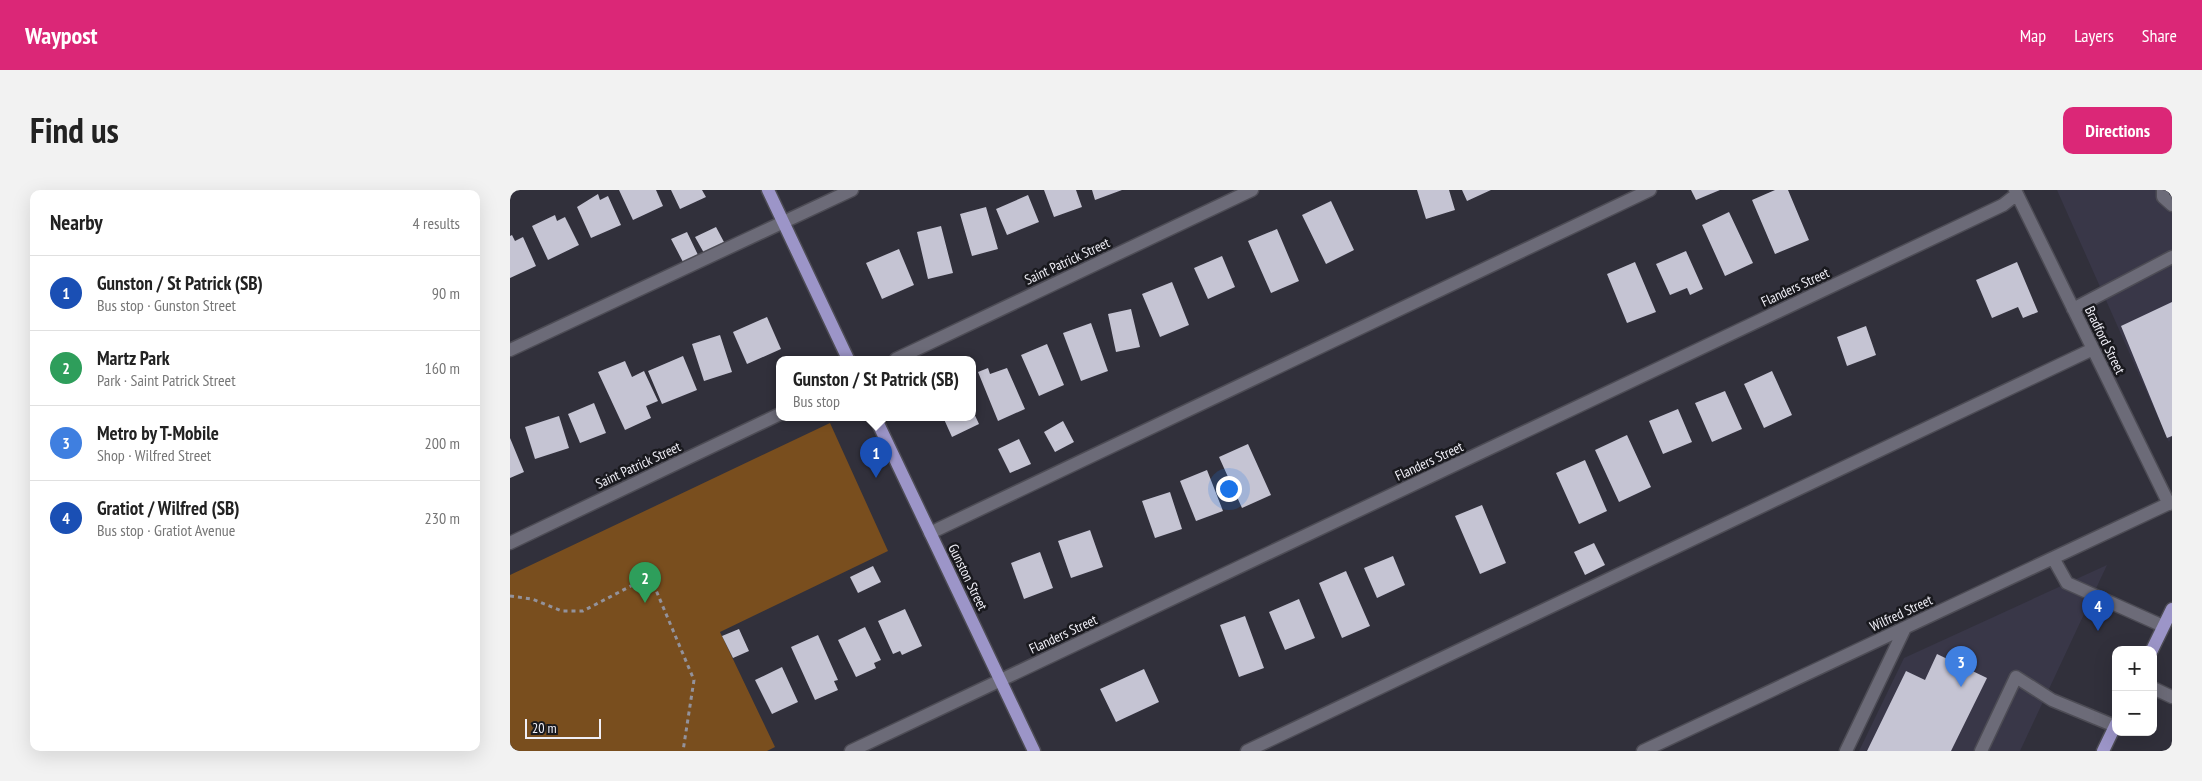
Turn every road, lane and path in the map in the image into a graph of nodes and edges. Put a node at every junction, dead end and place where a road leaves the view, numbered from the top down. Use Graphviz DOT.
graph roads {
  1 [pos="768,190"];
  2 [pos="852,190"];
  3 [pos="1252,190"];
  4 [pos="1650,190"];
  5 [pos="2163,190"];
  6 [pos="2016,192"];
  7 [pos="2172,205"];
  8 [pos="783,222"];
  9 [pos="2172,257"];
  10 [pos="2073,309"];
  11 [pos="2093,349"];
  12 [pos="510,350"];
  13 [pos="847,356"];
  14 [pos="902,356"];
  15 [pos="776,416"];
  16 [pos="877,421"];
  17 [pos="2170,503"];
  18 [pos="930,533"];
  19 [pos="510,543"];
  20 [pos="2053,558"];
  21 [pos="510,596"];
  22 [pos="2172,609"];
  23 [pos="2163,626"];
  24 [pos="1905,628"];
  25 [pos="2154,646"];
  26 [pos="1000,680"];
  27 [pos="2157,690"];
  28 [pos="2172,697"];
  29 [pos="2112,724"];
  30 [pos="2112,732"];
  31 [pos="683,751"];
  32 [pos="851,751"];
  33 [pos="1034,751"];
  34 [pos="1247,751"];
  35 [pos="1643,751"];
  36 [pos="1846,751"];
  37 [pos="1981,751"];
  38 [pos="2103,751"];
  1 -- 8 [label="main road"];
  2 -- 8 [label="street"];
  3 -- 14 [label="street, Saint Patrick Street"];
  4 -- 18 [label="street"];
  5 -- 7 [label="street"];
  6 -- 10 [label="street, Bradford Street"];
  6 -- 26 [label="street, Flanders Street"];
  8 -- 12 [label="street"];
  8 -- 13 [label="main road"];
  9 -- 10 [label="street"];
  10 -- 11 [label="street, Bradford Street"];
  11 -- 17 [label="street, Bradford Street"];
  11 -- 34 [label="street"];
  15 -- 19 [label="street, Saint Patrick Street"];
  16 -- 18 [label="main road, Gunston Street"];
  17 -- 20 [label="street, Wilfred Street"];
  18 -- 26 [label="main road, Gunston Street"];
  20 -- 23 [label="street"];
  20 -- 24 [label="street, Wilfred Street"];
  21 -- 31 [label="path"];
  22 -- 23 [label="main road"];
  23 -- 25 [label="main road"];
  24 -- 35 [label="street, Wilfred Street"];
  24 -- 36 [label="street"];
  26 -- 32 [label="street, Flanders Street"];
  26 -- 33 [label="main road, Gunston Street"];
  27 -- 28 [label="street"];
  29 -- 37 [label="street"];
  30 -- 38 [label="main road"];
}
